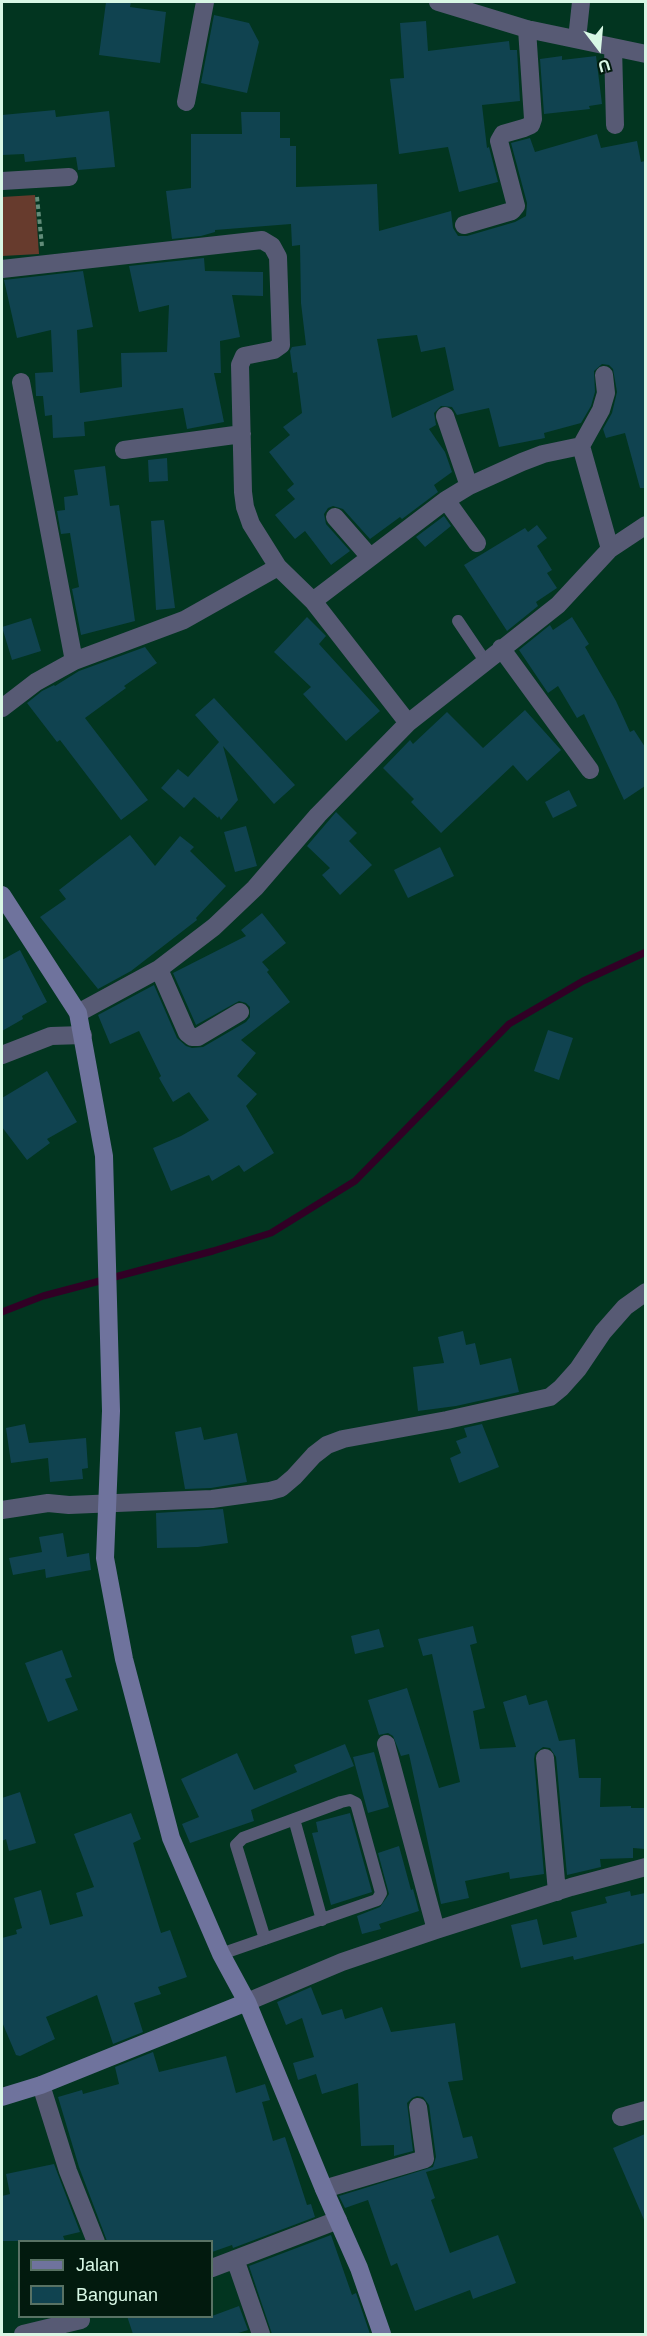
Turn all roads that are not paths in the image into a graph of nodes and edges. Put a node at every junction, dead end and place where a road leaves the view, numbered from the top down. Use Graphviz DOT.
graph roads {
  1 [pos="205,2"];
  2 [pos="438,2"];
  3 [pos="581,2"];
  4 [pos="527,29"];
  5 [pos="577,39"];
  6 [pos="613,46"];
  7 [pos="645,54"];
  8 [pos="186,102"];
  9 [pos="615,125"];
  10 [pos="69,177"];
  11 [pos="2,181"];
  12 [pos="464,225"];
  13 [pos="2,269"];
  14 [pos="604,375"];
  15 [pos="21,382"];
  16 [pos="445,416"];
  17 [pos="242,434"];
  18 [pos="581,446"];
  19 [pos="124,450"];
  20 [pos="469,486"];
  21 [pos="446,500"];
  22 [pos="335,517"];
  23 [pos="645,525"];
  24 [pos="477,543"];
  25 [pos="610,549"];
  26 [pos="370,557"];
  27 [pos="278,567"];
  28 [pos="313,601"];
  29 [pos="458,621"];
  30 [pos="501,648"];
  31 [pos="74,661"];
  32 [pos="486,661"];
  33 [pos="2,708"];
  34 [pos="408,723"];
  35 [pos="590,770"];
  36 [pos="2,895"];
  37 [pos="159,969"];
  38 [pos="78,1012"];
  39 [pos="240,1012"];
  40 [pos="83,1035"];
  41 [pos="2,1055"];
  42 [pos="645,1292"];
  43 [pos="108,1503"];
  44 [pos="2,1510"];
  45 [pos="386,1744"];
  46 [pos="545,1758"];
  47 [pos="294,1819"];
  48 [pos="645,1868"];
  49 [pos="557,1892"];
  50 [pos="322,1920"];
  51 [pos="436,1930"];
  52 [pos="265,1939"];
  53 [pos="221,1954"];
  54 [pos="247,2002"];
  55 [pos="41,2085"];
  56 [pos="2,2097"];
  57 [pos="418,2107"];
  58 [pos="645,2110"];
  59 [pos="621,2117"];
  60 [pos="324,2189"];
  61 [pos="338,2220"];
  62 [pos="96,2240"];
  63 [pos="235,2259"];
  64 [pos="213,2268"];
  65 [pos="82,2324"];
  66 [pos="23,2334"];
  67 [pos="261,2334"];
  68 [pos="382,2334"];
  1 -- 8 [label="street"];
  2 -- 4 [label="street"];
  3 -- 5 [label="street"];
  4 -- 5 [label="street"];
  4 -- 12 [label="street"];
  5 -- 6 [label="street"];
  6 -- 7 [label="street"];
  6 -- 9 [label="street"];
  10 -- 11 [label="street"];
  13 -- 17 [label="street"];
  14 -- 18 [label="street"];
  15 -- 31 [label="street"];
  16 -- 20 [label="street"];
  17 -- 19 [label="street"];
  17 -- 27 [label="street"];
  18 -- 20 [label="street"];
  18 -- 25 [label="street"];
  20 -- 21 [label="street"];
  21 -- 24 [label="street"];
  21 -- 26 [label="street"];
  22 -- 26 [label="street"];
  23 -- 25 [label="street"];
  25 -- 30 [label="street"];
  26 -- 28 [label="street"];
  27 -- 28 [label="street"];
  27 -- 31 [label="street"];
  28 -- 34 [label="street"];
  29 -- 32 [label="lane"];
  30 -- 32 [label="street"];
  30 -- 35 [label="street"];
  31 -- 33 [label="street"];
  32 -- 34 [label="street"];
  34 -- 37 [label="street"];
  36 -- 38 [label="street"];
  37 -- 38 [label="street"];
  37 -- 39 [label="street"];
  38 -- 40 [label="street"];
  40 -- 41 [label="street"];
  40 -- 43 [label="street"];
  42 -- 43 [label="street"];
  43 -- 44 [label="street"];
  43 -- 53 [label="street"];
  45 -- 51 [label="street"];
  46 -- 49 [label="street"];
  47 -- 50 [label="lane"];
  47 -- 50 [label="lane"];
  47 -- 52 [label="lane"];
  48 -- 49 [label="street"];
  49 -- 51 [label="street"];
  50 -- 52 [label="lane"];
  51 -- 54 [label="street"];
  52 -- 53 [label="lane"];
  53 -- 54 [label="street"];
  54 -- 55 [label="street"];
  54 -- 60 [label="street"];
  55 -- 56 [label="street"];
  55 -- 62 [label="street"];
  57 -- 60 [label="street"];
  58 -- 59 [label="street"];
  60 -- 61 [label="street"];
  61 -- 63 [label="street"];
  61 -- 68 [label="street"];
  63 -- 64 [label="street"];
  63 -- 67 [label="street"];
  65 -- 66 [label="street"];
}
